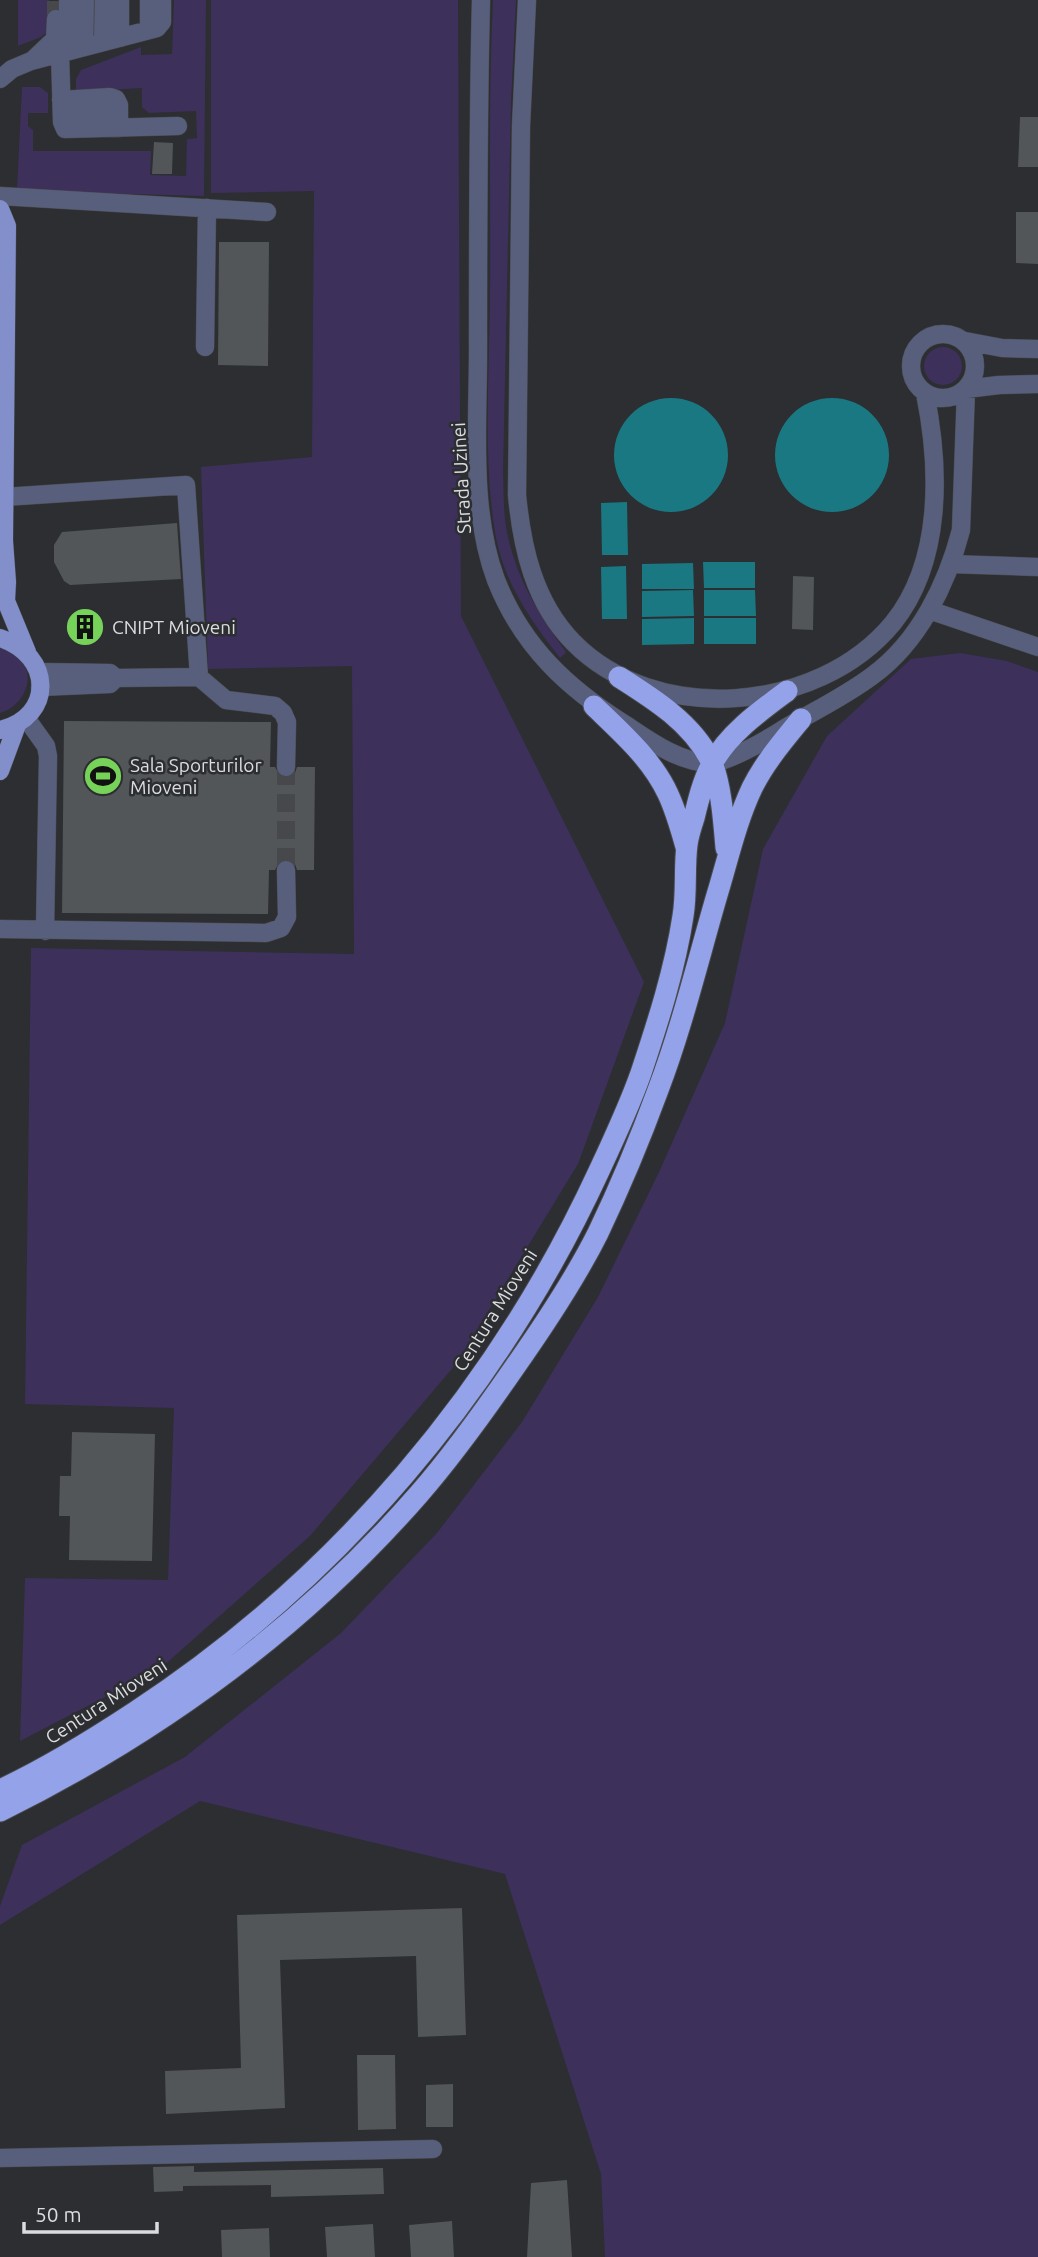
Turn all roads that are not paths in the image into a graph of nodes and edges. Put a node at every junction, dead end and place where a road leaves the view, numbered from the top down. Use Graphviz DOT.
graph roads {
  1 [pos="68,0"];
  2 [pos="85,0"];
  3 [pos="104,0"];
  4 [pos="120,0"];
  5 [pos="149,0"];
  6 [pos="162,0"];
  7 [pos="481,0"];
  8 [pos="527,0"];
  9 [pos="56,19"];
  10 [pos="149,30"];
  11 [pos="111,40"];
  12 [pos="71,50"];
  13 [pos="31,61"];
  14 [pos="0,79"];
  15 [pos="61,106"];
  16 [pos="178,126"];
  17 [pos="119,128"];
  18 [pos="0,196"];
  19 [pos="207,208"];
  20 [pos="0,209"];
  21 [pos="267,212"];
  22 [pos="965,341"];
  23 [pos="205,347"];
  24 [pos="1038,349"];
  25 [pos="1038,384"];
  26 [pos="966,389"];
  27 [pos="925,393"];
  28 [pos="4,498"];
  29 [pos="950,564"];
  30 [pos="1038,567"];
  31 [pos="929,610"];
  32 [pos="0,638"];
  33 [pos="1038,647"];
  34 [pos="27,652"];
  35 [pos="199,677"];
  36 [pos="619,677"];
  37 [pos="40,679"];
  38 [pos="788,691"];
  39 [pos="594,706"];
  40 [pos="801,719"];
  41 [pos="14,724"];
  42 [pos="712,764"];
  43 [pos="286,767"];
  44 [pos="0,771"];
  45 [pos="686,847"];
  46 [pos="727,857"];
  47 [pos="286,870"];
  48 [pos="0,929"];
  49 [pos="45,931"];
  50 [pos="662,1044"];
  51 [pos="0,1790"];
  52 [pos="0,1811"];
  53 [pos="433,2149"];
  54 [pos="0,2158"];
  1 -- 12 [label="street"];
  2 -- 12 [label="street"];
  3 -- 11 [label="street"];
  4 -- 11 [label="street"];
  5 -- 10 [label="street"];
  6 -- 10 [label="street"];
  7 -- 39 [label="street, Strada Uzinei"];
  8 -- 36 [label="street"];
  9 -- 13 [label="street"];
  10 -- 11 [label="street"];
  11 -- 12 [label="street"];
  12 -- 13 [label="street"];
  12 -- 15 [label="street"];
  13 -- 14 [label="street"];
  15 -- 17 [label="street"];
  15 -- 17 [label="street"];
  16 -- 17 [label="street"];
  18 -- 19 [label="street"];
  19 -- 21 [label="street"];
  19 -- 23 [label="street"];
  20 -- 28 [label="main road"];
  22 -- 24 [label="street"];
  22 -- 26 [label="street"];
  22 -- 27 [label="street"];
  25 -- 26 [label="street"];
  26 -- 27 [label="street"];
  26 -- 29 [label="street"];
  27 -- 38 [label="street"];
  28 -- 34 [label="main road"];
  28 -- 35 [label="street"];
  29 -- 30 [label="street"];
  29 -- 31 [label="street"];
  31 -- 33 [label="street"];
  31 -- 40 [label="street"];
  32 -- 34 [label="main road"];
  34 -- 37 [label="main road"];
  35 -- 37 [label="street"];
  35 -- 43 [label="street"];
  36 -- 38 [label="street"];
  36 -- 42 [label="highway"];
  37 -- 41 [label="main road"];
  38 -- 42 [label="highway, Centura Mioveni"];
  39 -- 42 [label="street, Strada Uzinei"];
  39 -- 45 [label="highway"];
  40 -- 42 [label="street"];
  40 -- 46 [label="highway, Centura Mioveni"];
  41 -- 44 [label="main road"];
  41 -- 49 [label="street"];
  42 -- 45 [label="highway, Centura Mioveni"];
  42 -- 46 [label="highway"];
  45 -- 50 [label="highway, Centura Mioveni"];
  46 -- 50 [label="highway, Centura Mioveni"];
  47 -- 49 [label="street"];
  48 -- 49 [label="street"];
  50 -- 51 [label="highway, Centura Mioveni"];
  50 -- 52 [label="highway, Centura Mioveni"];
  53 -- 54 [label="street"];
}
